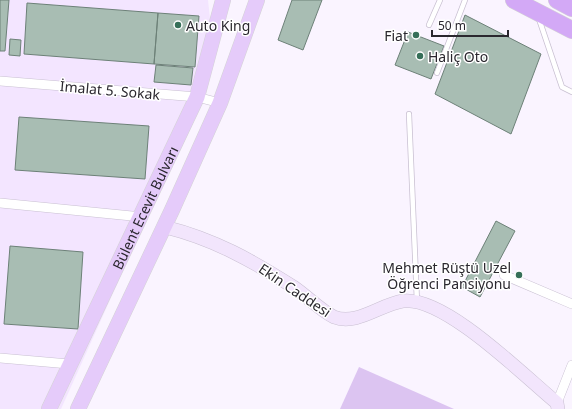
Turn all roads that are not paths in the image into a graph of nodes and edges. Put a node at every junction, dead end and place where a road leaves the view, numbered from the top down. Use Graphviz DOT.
graph roads {
  1 [pos="223,0"];
  2 [pos="257,0"];
  3 [pos="440,0"];
  4 [pos="465,0"];
  5 [pos="514,0"];
  6 [pos="557,0"];
  7 [pos="572,8"];
  8 [pos="536,12"];
  9 [pos="429,25"];
  10 [pos="572,30"];
  11 [pos="437,73"];
  12 [pos="0,81"];
  13 [pos="572,92"];
  14 [pos="197,97"];
  15 [pos="220,103"];
  16 [pos="409,114"];
  17 [pos="0,203"];
  18 [pos="142,217"];
  19 [pos="164,227"];
  20 [pos="504,275"];
  21 [pos="417,302"];
  22 [pos="572,304"];
  23 [pos="0,358"];
  24 [pos="69,364"];
  25 [pos="572,365"];
  26 [pos="557,406"];
  27 [pos="49,409"];
  28 [pos="78,409"];
  1 -- 14 [label="main road, Bülent Ecevit Bulvarı"];
  2 -- 15 [label="main road"];
  3 -- 9 [label="lane"];
  4 -- 11 [label="lane"];
  5 -- 8 [label="highway"];
  6 -- 7 [label="highway"];
  8 -- 10 [label="highway"];
  8 -- 13 [label="lane"];
  12 -- 14 [label="street, İmalat 5. Sokak"];
  14 -- 15 [label="street, İmalat 5. Sokak"];
  14 -- 18 [label="main road, Bülent Ecevit Bulvarı"];
  15 -- 19 [label="main road"];
  16 -- 21 [label="lane"];
  17 -- 18 [label="street"];
  18 -- 24 [label="main road, Bülent Ecevit Bulvarı"];
  19 -- 21 [label="main road, Ekin Caddesi"];
  19 -- 28 [label="main road"];
  20 -- 22 [label="street"];
  21 -- 26 [label="main road, Ekin Caddesi"];
  23 -- 24 [label="street"];
  24 -- 27 [label="main road, Bülent Ecevit Bulvarı"];
  25 -- 26 [label="street"];
}
